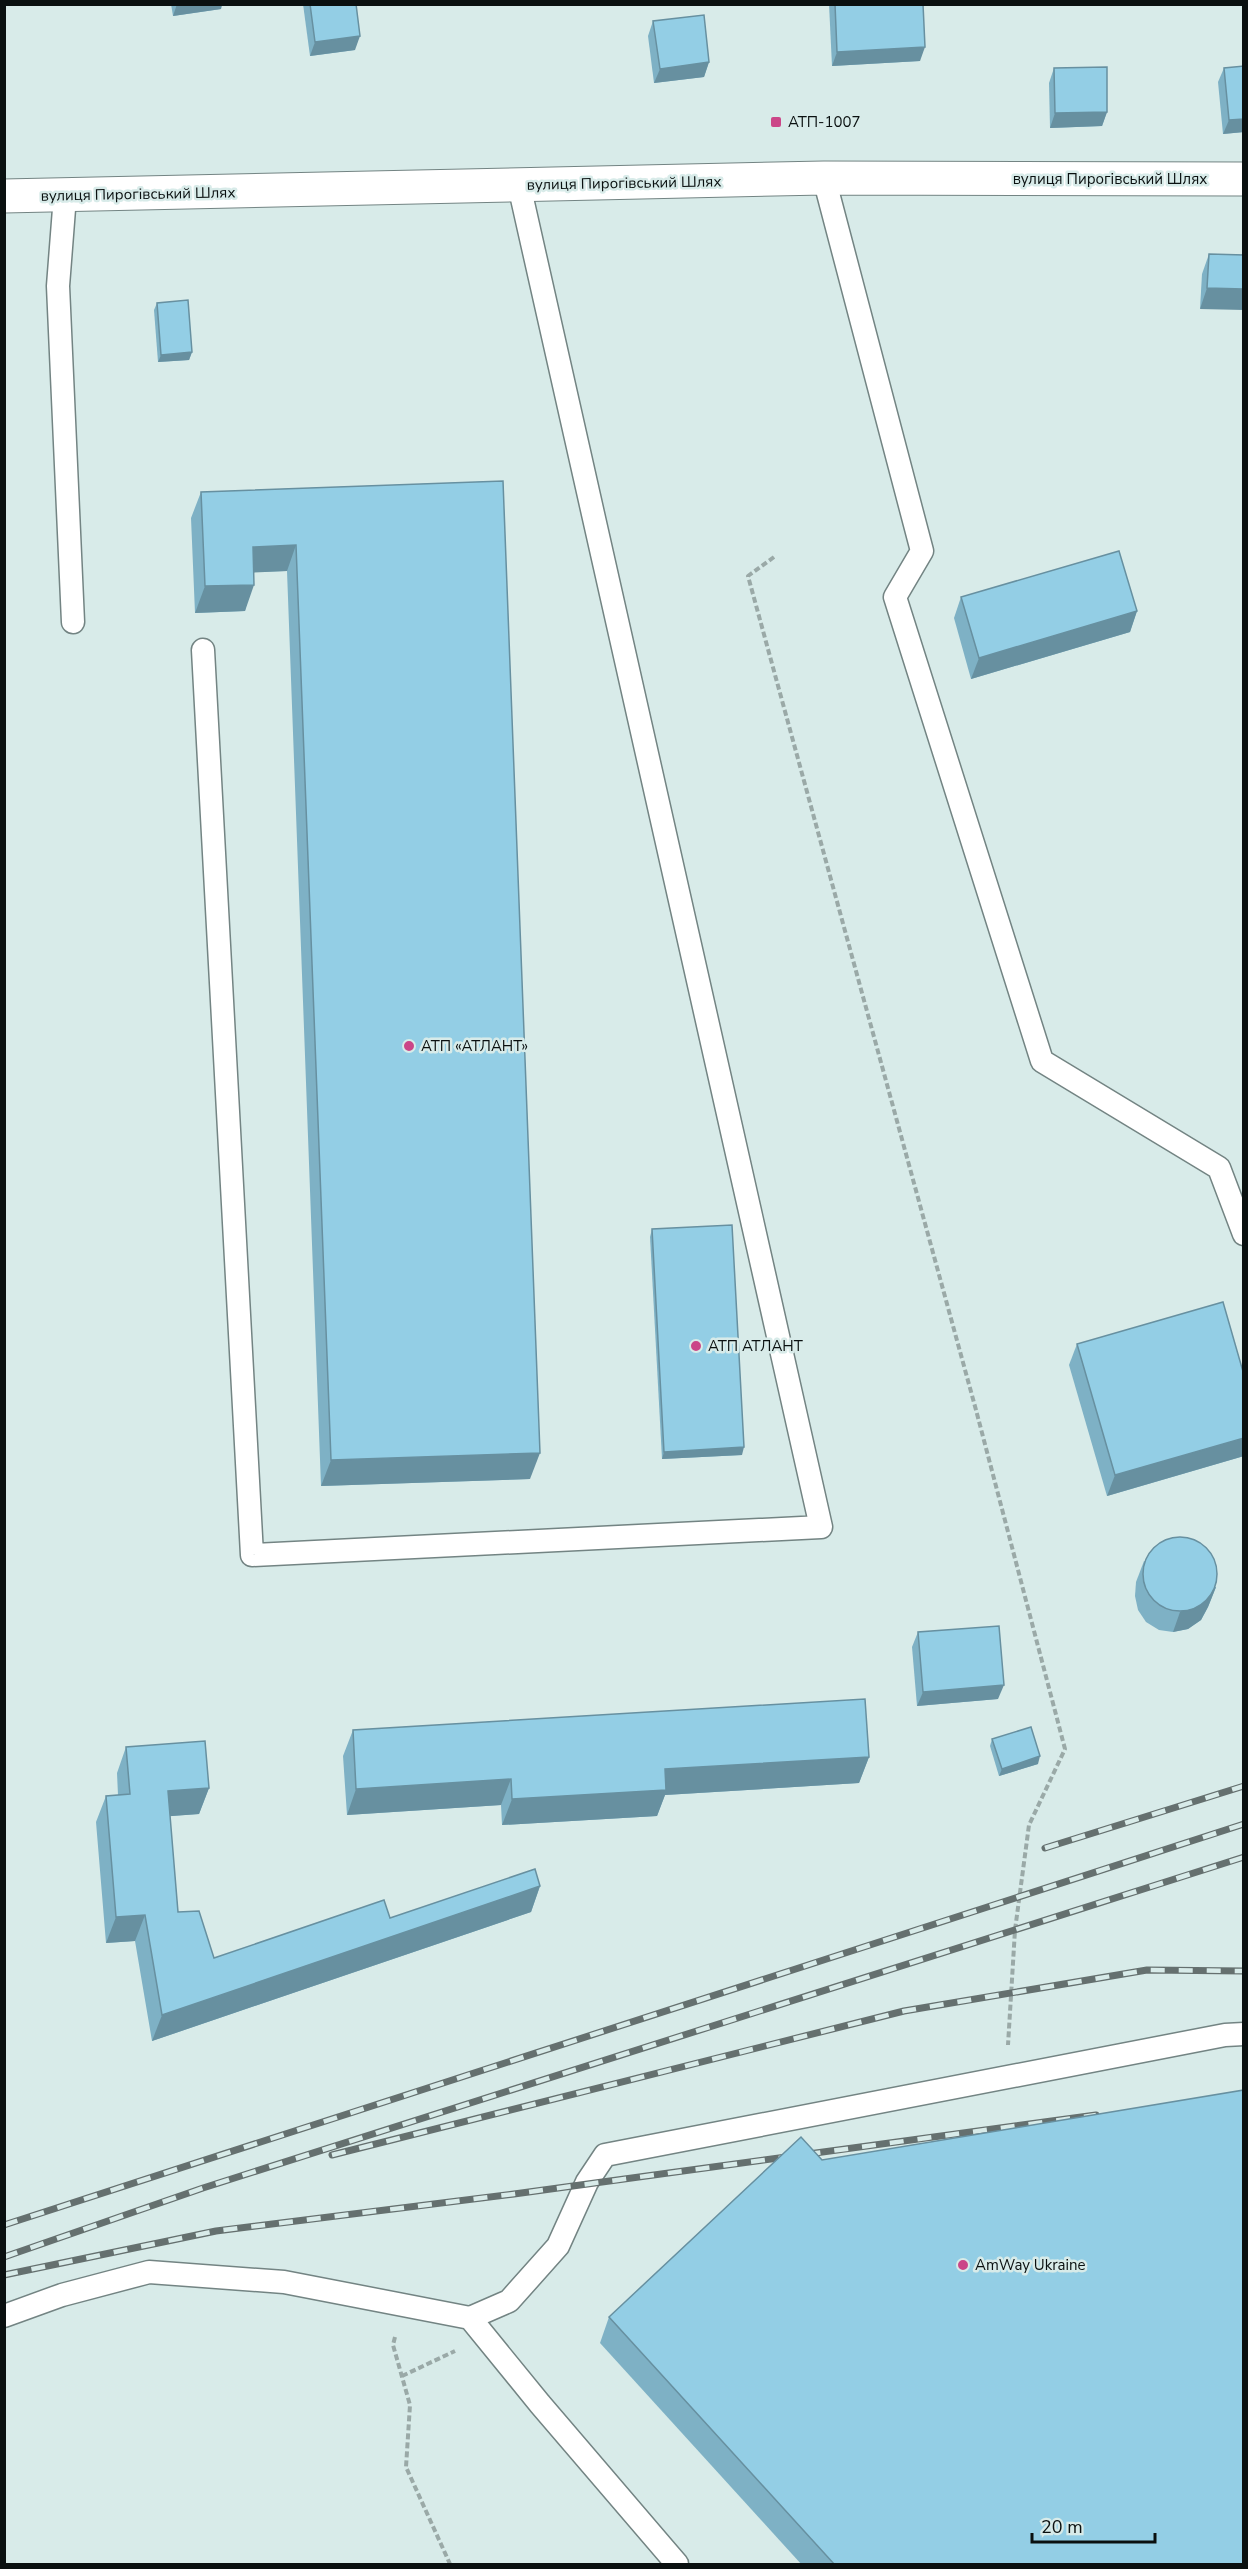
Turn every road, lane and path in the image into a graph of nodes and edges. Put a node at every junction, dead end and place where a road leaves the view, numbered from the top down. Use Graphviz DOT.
graph roads {
  1 [pos="824,178"];
  2 [pos="1244,179"];
  3 [pos="519,185"];
  4 [pos="4,196"];
  5 [pos="65,196"];
  6 [pos="774,557"];
  7 [pos="73,622"];
  8 [pos="203,650"];
  9 [pos="1244,1234"];
  10 [pos="1244,2034"];
  11 [pos="1006,2079"];
  12 [pos="403,2305"];
  13 [pos="4,2316"];
  14 [pos="470,2318"];
  15 [pos="485,2337"];
  16 [pos="402,2376"];
  17 [pos="450,2565"];
  18 [pos="677,2565"];
  1 -- 2 [label="street, вулиця Пирогівський Шлях"];
  1 -- 3 [label="street, вулиця Пирогівський Шлях"];
  1 -- 9 [label="lane"];
  3 -- 5 [label="street, вулиця Пирогівський Шлях"];
  3 -- 8 [label="lane"];
  4 -- 5 [label="street, вулиця Пирогівський Шлях"];
  5 -- 7 [label="lane"];
  6 -- 11 [label="path"];
  10 -- 11 [label="lane"];
  11 -- 14 [label="lane"];
  12 -- 13 [label="lane"];
  12 -- 14 [label="lane"];
  12 -- 16 [label="path"];
  14 -- 15 [label="lane"];
  15 -- 16 [label="path"];
  15 -- 18 [label="lane"];
  16 -- 17 [label="path"];
}
